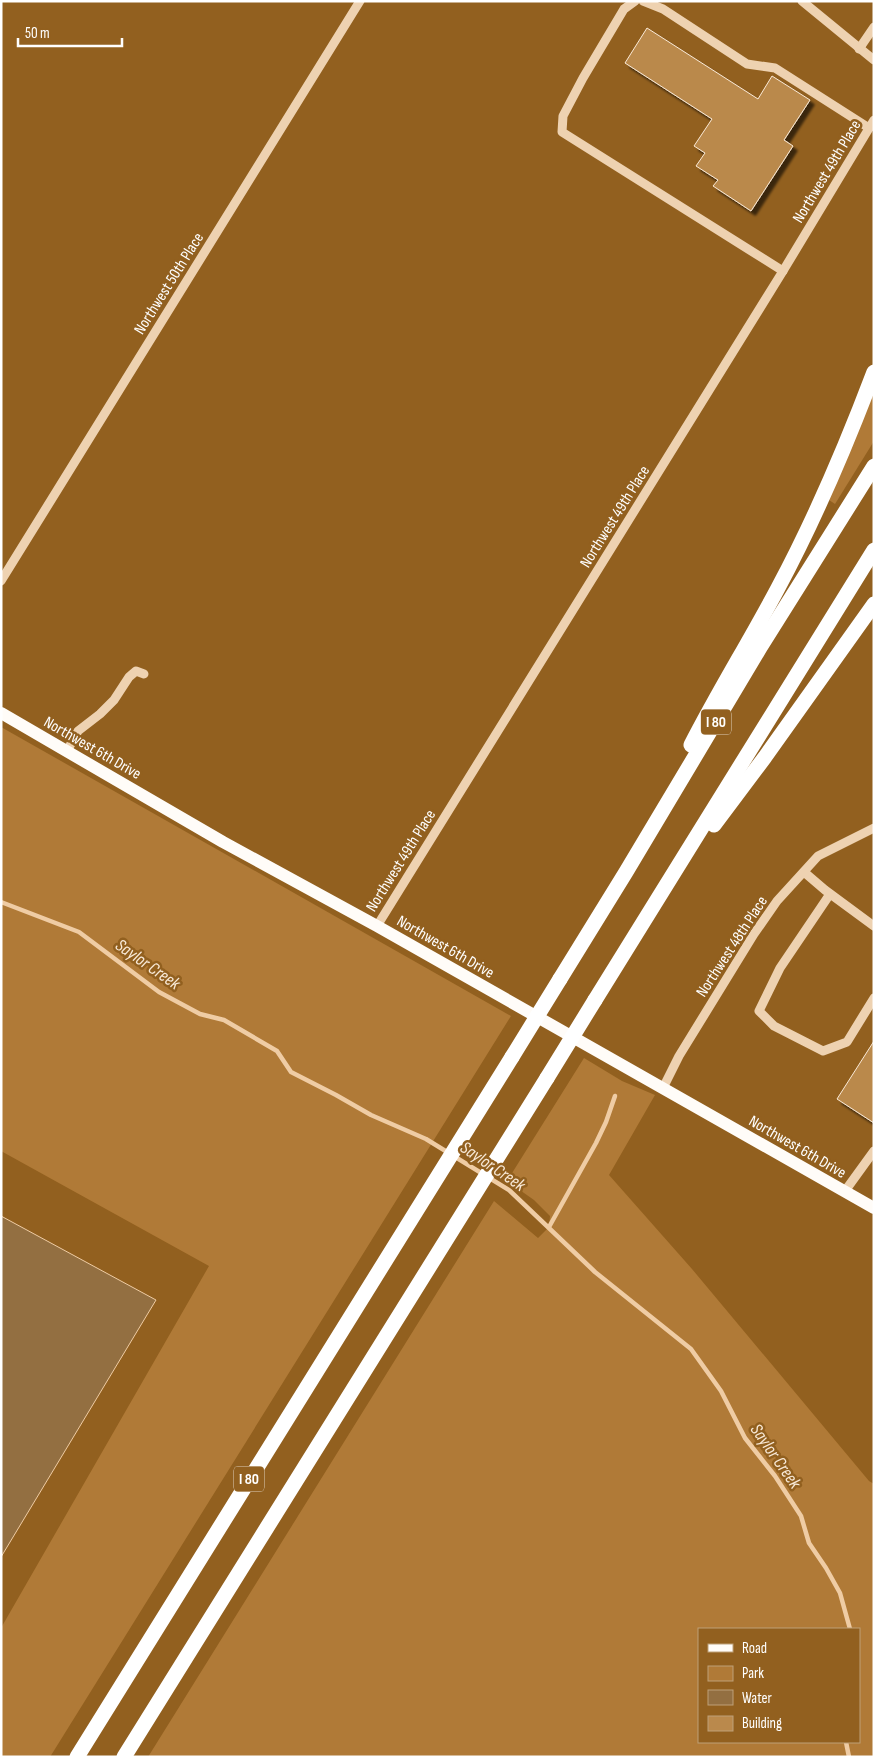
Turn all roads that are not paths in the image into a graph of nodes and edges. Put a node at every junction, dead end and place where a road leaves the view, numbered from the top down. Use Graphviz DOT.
graph roads {
  1 [pos="360,1"];
  2 [pos="635,1"];
  3 [pos="643,1"];
  4 [pos="802,1"];
  5 [pos="874,27"];
  6 [pos="859,49"];
  7 [pos="874,60"];
  8 [pos="871,124"];
  9 [pos="783,271"];
  10 [pos="874,372"];
  11 [pos="874,466"];
  12 [pos="874,550"];
  13 [pos="1,581"];
  14 [pos="874,604"];
  15 [pos="144,674"];
  16 [pos="1,713"];
  17 [pos="67,751"];
  18 [pos="874,828"];
  19 [pos="626,872"];
  20 [pos="804,872"];
  21 [pos="830,894"];
  22 [pos="655,904"];
  23 [pos="377,926"];
  24 [pos="874,926"];
  25 [pos="874,998"];
  26 [pos="663,1088"];
  27 [pos="874,1151"];
  28 [pos="845,1191"];
  29 [pos="874,1208"];
  30 [pos="77,1757"];
  31 [pos="124,1757"];
  1 -- 13 [label="street, Northwest 50th Place"];
  2 -- 9 [label="street"];
  3 -- 8 [label="street"];
  4 -- 6 [label="street"];
  5 -- 6 [label="street"];
  6 -- 7 [label="street"];
  8 -- 9 [label="street, Northwest 49th Place"];
  9 -- 23 [label="street, Northwest 49th Place"];
  10 -- 19 [label="highway"];
  11 -- 19 [label="highway, I 80"];
  12 -- 22 [label="highway, I 80"];
  14 -- 22 [label="highway"];
  15 -- 17 [label="street"];
  16 -- 17 [label="main road, Northwest 6th Drive"];
  17 -- 23 [label="main road, Northwest 6th Drive"];
  18 -- 20 [label="street, Northwest 48th Place"];
  19 -- 30 [label="highway, I 80, bridge"];
  20 -- 21 [label="street"];
  20 -- 26 [label="street, Northwest 48th Place"];
  21 -- 24 [label="street"];
  21 -- 25 [label="street"];
  22 -- 31 [label="highway, I 80, bridge"];
  23 -- 26 [label="main road, Northwest 6th Drive"];
  26 -- 28 [label="main road, Northwest 6th Drive"];
  27 -- 28 [label="street"];
  28 -- 29 [label="main road, Northwest 6th Drive"];
}
